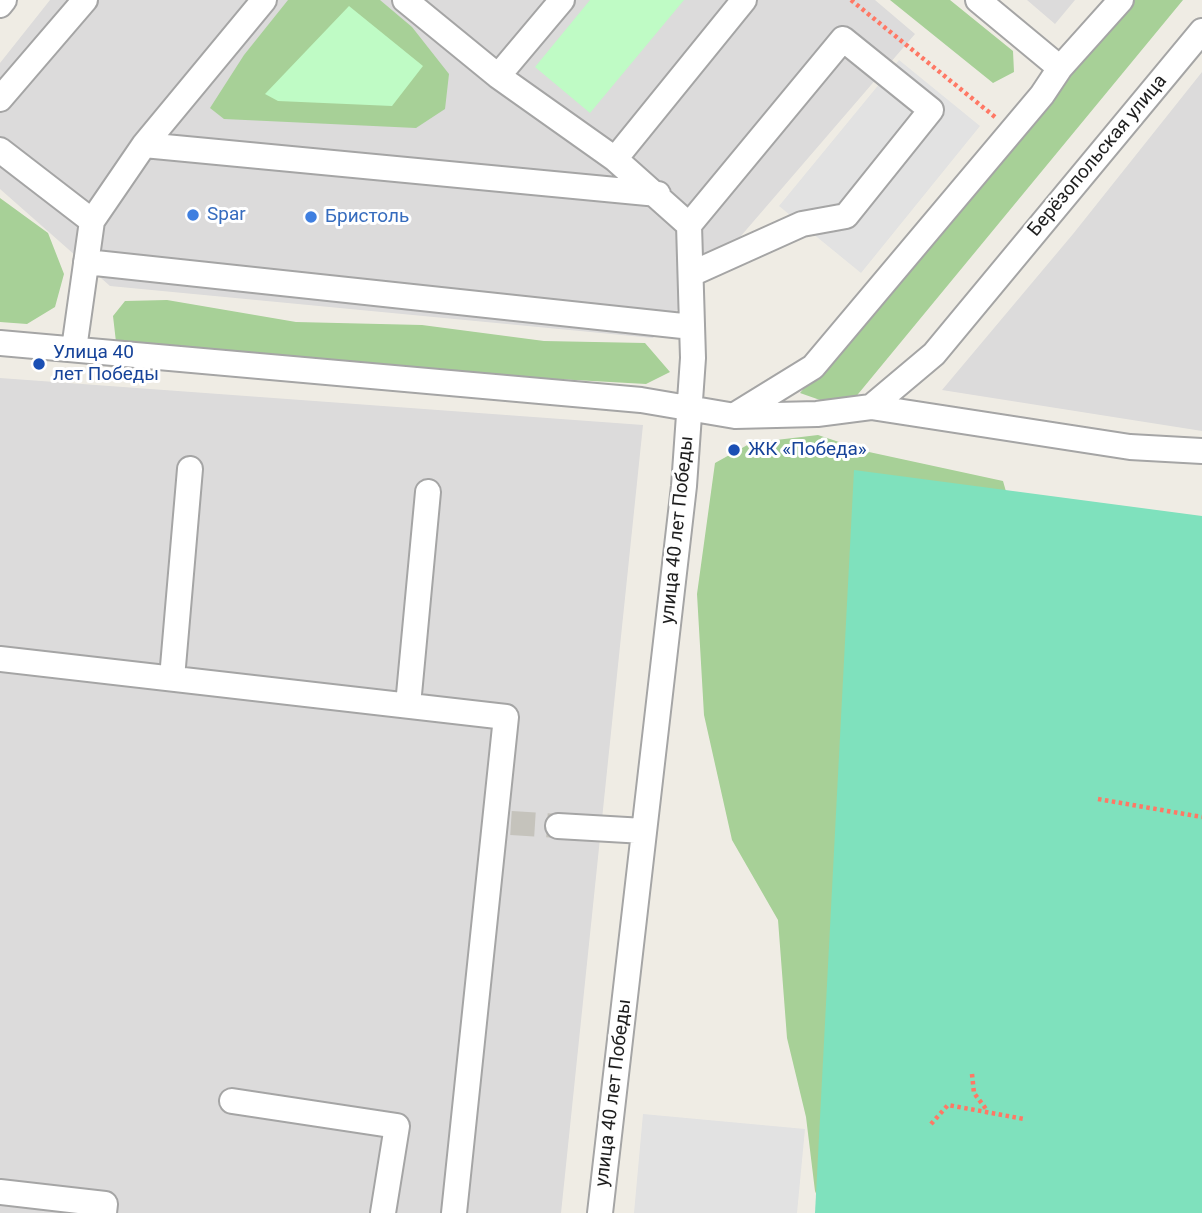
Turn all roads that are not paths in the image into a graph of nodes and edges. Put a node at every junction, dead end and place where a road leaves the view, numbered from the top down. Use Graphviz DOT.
graph roads {
  1 [pos="4,0"];
  2 [pos="85,0"];
  3 [pos="264,0"];
  4 [pos="562,0"];
  5 [pos="744,0"];
  6 [pos="978,0"];
  7 [pos="1121,0"];
  8 [pos="408,1"];
  9 [pos="0,5"];
  10 [pos="1202,31"];
  11 [pos="1060,68"];
  12 [pos="498,76"];
  13 [pos="0,99"];
  14 [pos="144,145"];
  15 [pos="0,150"];
  16 [pos="615,159"];
  17 [pos="658,194"];
  18 [pos="92,221"];
  19 [pos="689,225"];
  20 [pos="86,262"];
  21 [pos="691,274"];
  22 [pos="692,327"];
  23 [pos="0,343"];
  24 [pos="74,349"];
  25 [pos="871,407"];
  26 [pos="690,410"];
  27 [pos="735,415"];
  28 [pos="1202,451"];
  29 [pos="190,468"];
  30 [pos="428,492"];
  31 [pos="0,659"];
  32 [pos="172,678"];
  33 [pos="408,705"];
  34 [pos="558,826"];
  35 [pos="644,831"];
  36 [pos="232,1101"];
  37 [pos="0,1192"];
  38 [pos="104,1213"];
  39 [pos="383,1213"];
  40 [pos="454,1213"];
  41 [pos="600,1213"];
  1 -- 9 [label="street"];
  2 -- 13 [label="street"];
  3 -- 14 [label="street"];
  4 -- 12 [label="street"];
  5 -- 16 [label="street"];
  6 -- 11 [label="street"];
  7 -- 11 [label="street"];
  8 -- 12 [label="street"];
  10 -- 25 [label="street, Берёзопольская улица"];
  11 -- 27 [label="street"];
  12 -- 16 [label="street"];
  14 -- 17 [label="street"];
  14 -- 18 [label="street"];
  15 -- 18 [label="street"];
  16 -- 17 [label="street"];
  17 -- 19 [label="street"];
  18 -- 20 [label="street"];
  19 -- 21 [label="street"];
  19 -- 21 [label="street"];
  20 -- 22 [label="street"];
  20 -- 24 [label="street"];
  21 -- 22 [label="street"];
  22 -- 26 [label="street"];
  23 -- 24 [label="street, улица 40 лет Победы"];
  24 -- 26 [label="street, улица 40 лет Победы"];
  25 -- 27 [label="street"];
  25 -- 28 [label="street"];
  26 -- 27 [label="street"];
  26 -- 35 [label="street, улица 40 лет Победы"];
  29 -- 32 [label="street"];
  30 -- 33 [label="street"];
  31 -- 32 [label="street"];
  32 -- 33 [label="street"];
  33 -- 40 [label="street"];
  34 -- 35 [label="street"];
  35 -- 41 [label="street, улица 40 лет Победы"];
  36 -- 39 [label="street"];
  37 -- 38 [label="street"];
}
